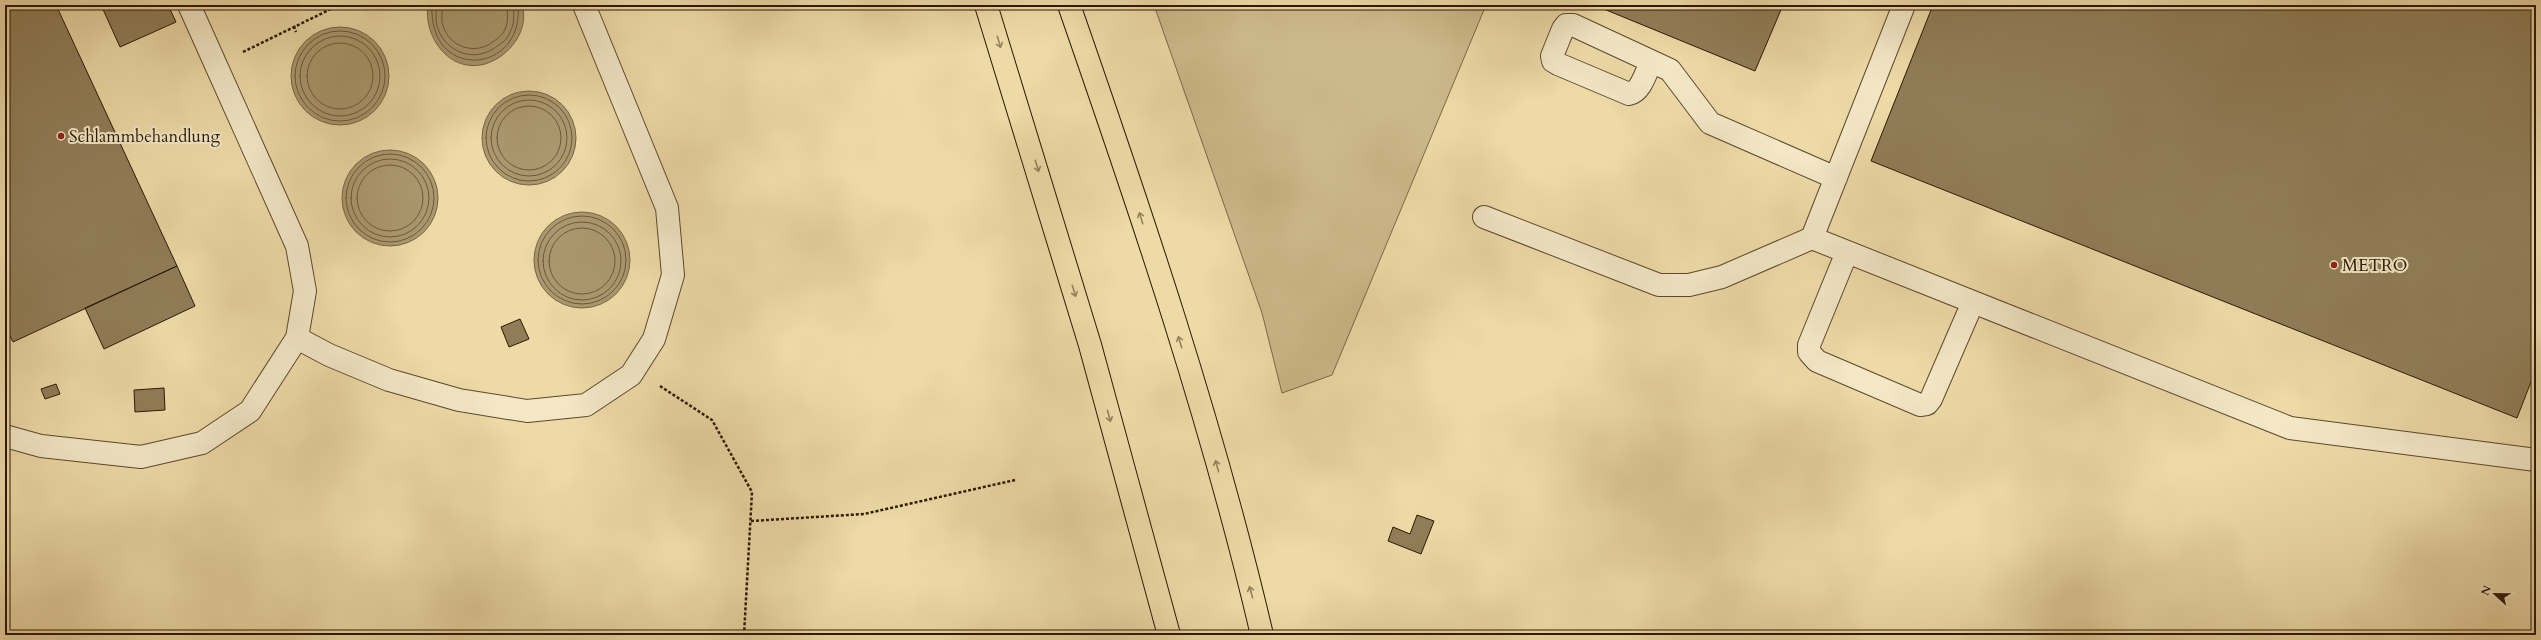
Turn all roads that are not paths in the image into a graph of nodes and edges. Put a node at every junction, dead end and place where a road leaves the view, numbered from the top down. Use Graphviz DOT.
graph roads {
  1 [pos="189,5"];
  2 [pos="584,5"];
  3 [pos="986,5"];
  4 [pos="1070,5"];
  5 [pos="1904,5"];
  6 [pos="1651,62"];
  7 [pos="1836,178"];
  8 [pos="1484,217"];
  9 [pos="1812,238"];
  10 [pos="1848,252"];
  11 [pos="1973,302"];
  12 [pos="297,338"];
  13 [pos="5,436"];
  14 [pos="2536,460"];
  15 [pos="1261,632"];
  16 [pos="1169,635"];
  1 -- 12 [label="lane"];
  2 -- 12 [label="lane"];
  3 -- 16 [label="highway, one-way"];
  15 -- 4 [label="highway, one-way"];
  5 -- 7 [label="lane"];
  6 -- 7 [label="lane"];
  7 -- 9 [label="lane"];
  8 -- 9 [label="lane"];
  9 -- 10 [label="lane"];
  10 -- 11 [label="lane"];
  10 -- 11 [label="lane"];
  11 -- 14 [label="lane"];
  12 -- 13 [label="lane"];
}
